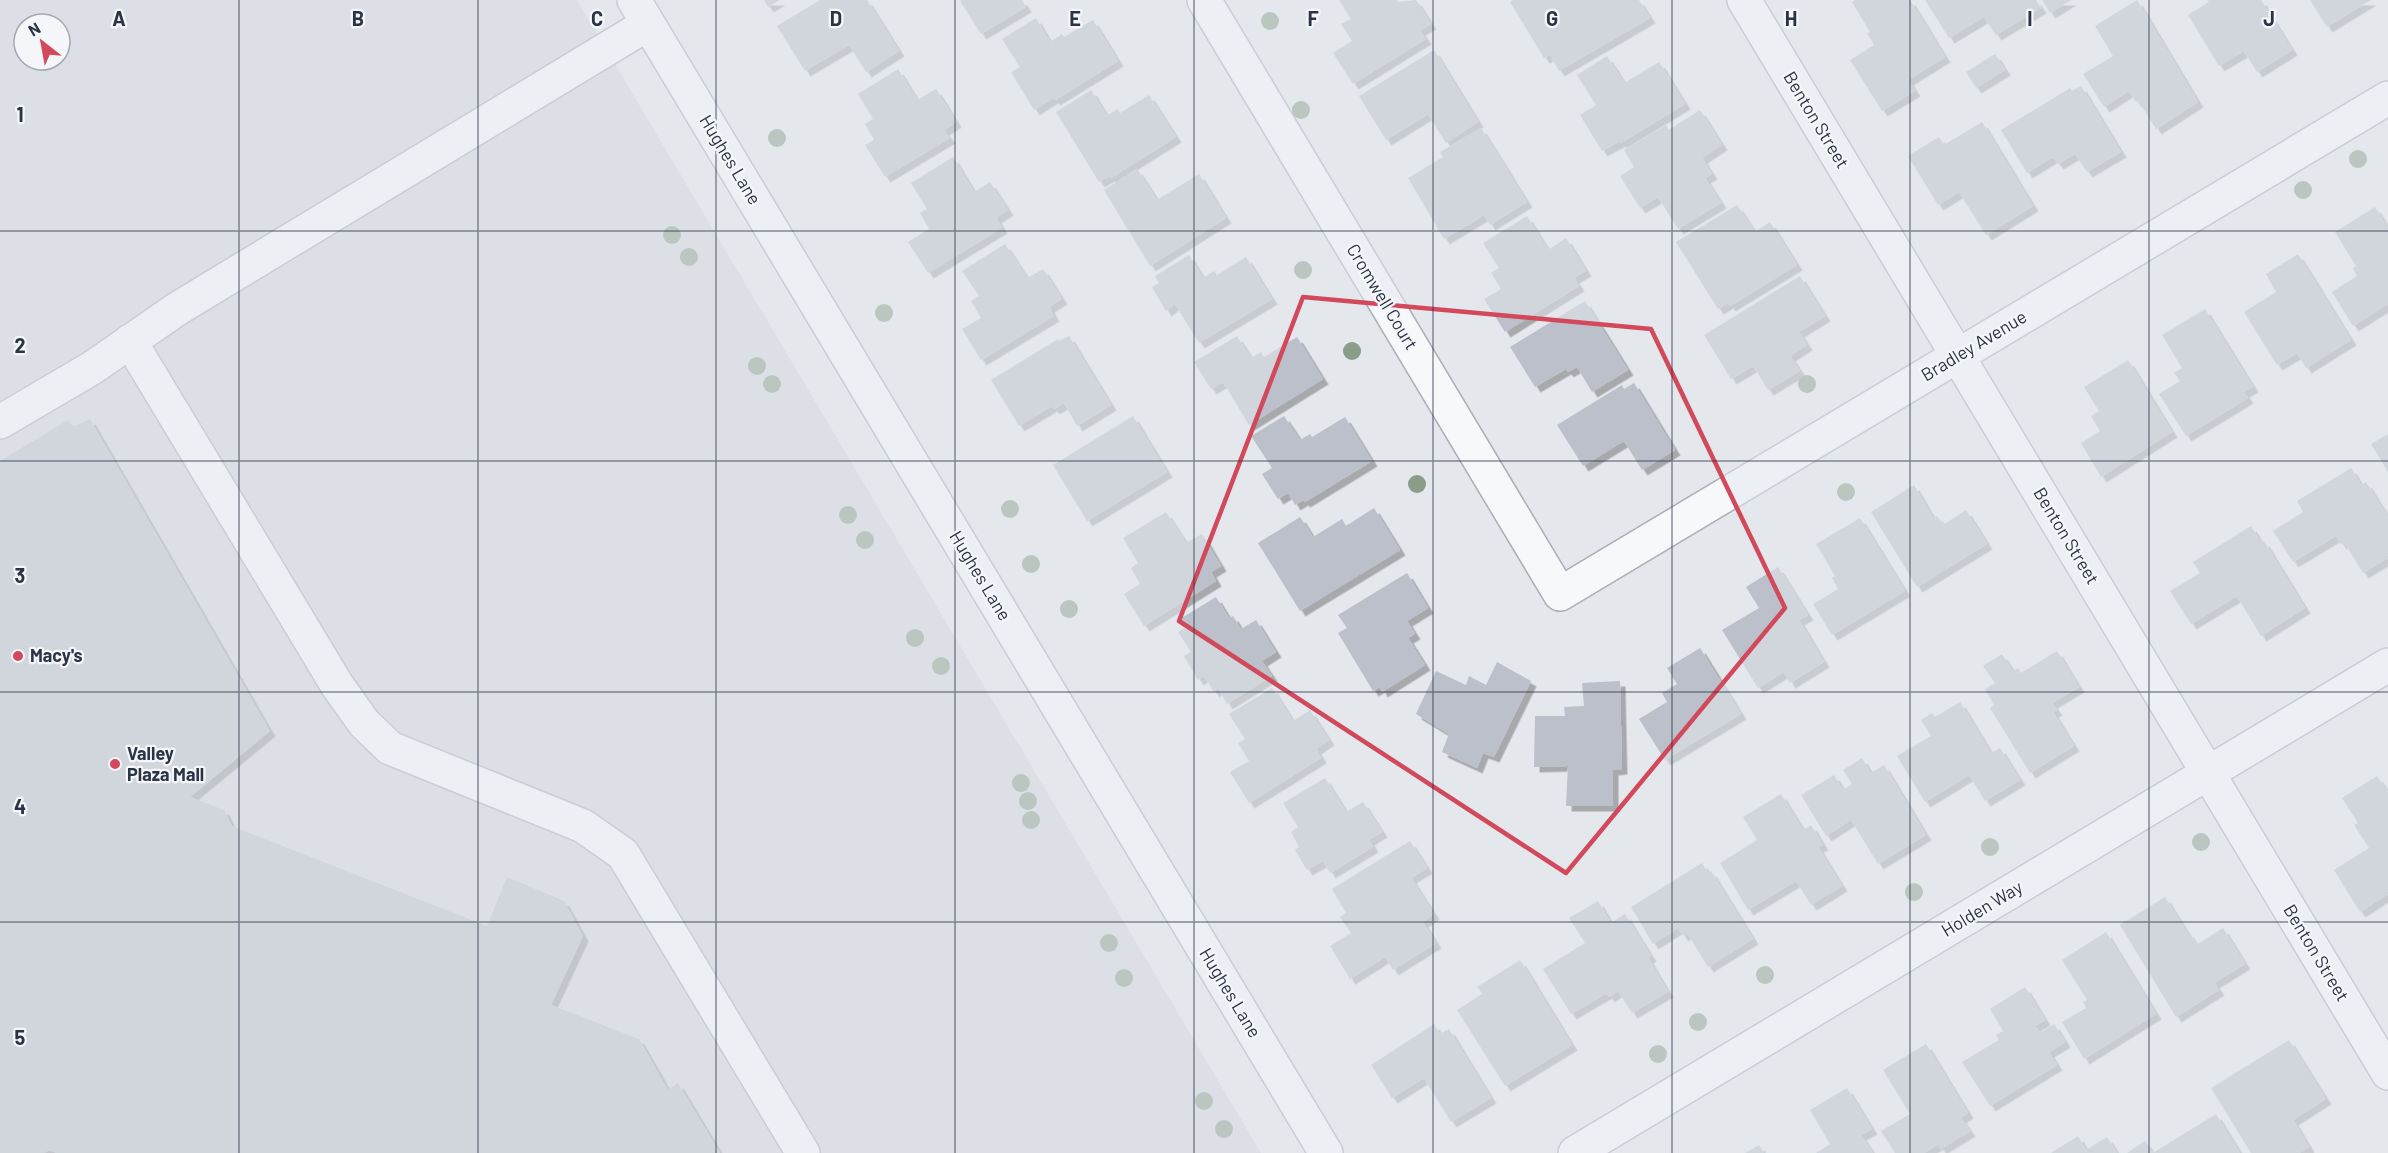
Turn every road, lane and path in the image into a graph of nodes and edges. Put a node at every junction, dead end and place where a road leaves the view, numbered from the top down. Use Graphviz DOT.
graph roads {
  1 [pos="1204,0"];
  2 [pos="1744,0"];
  3 [pos="641,12"];
  4 [pos="2388,98"];
  5 [pos="130,341"];
  6 [pos="1958,356"];
  7 [pos="0,422"];
  8 [pos="1560,594"];
  9 [pos="2388,665"];
  10 [pos="2208,773"];
  11 [pos="2388,1072"];
  12 [pos="803,1153"];
  13 [pos="1326,1153"];
  14 [pos="1575,1153"];
  1 -- 8 [label="street, Cromwell Court"];
  2 -- 6 [label="street, Benton Street"];
  3 -- 5 [label="street"];
  3 -- 13 [label="street, Hughes Lane"];
  4 -- 6 [label="street, Bradley Avenue"];
  5 -- 7 [label="street"];
  5 -- 12 [label="street"];
  6 -- 8 [label="street, Bradley Avenue"];
  6 -- 10 [label="street, Benton Street"];
  9 -- 10 [label="street, Holden Way"];
  10 -- 11 [label="street, Benton Street"];
  10 -- 14 [label="street, Holden Way"];
}
